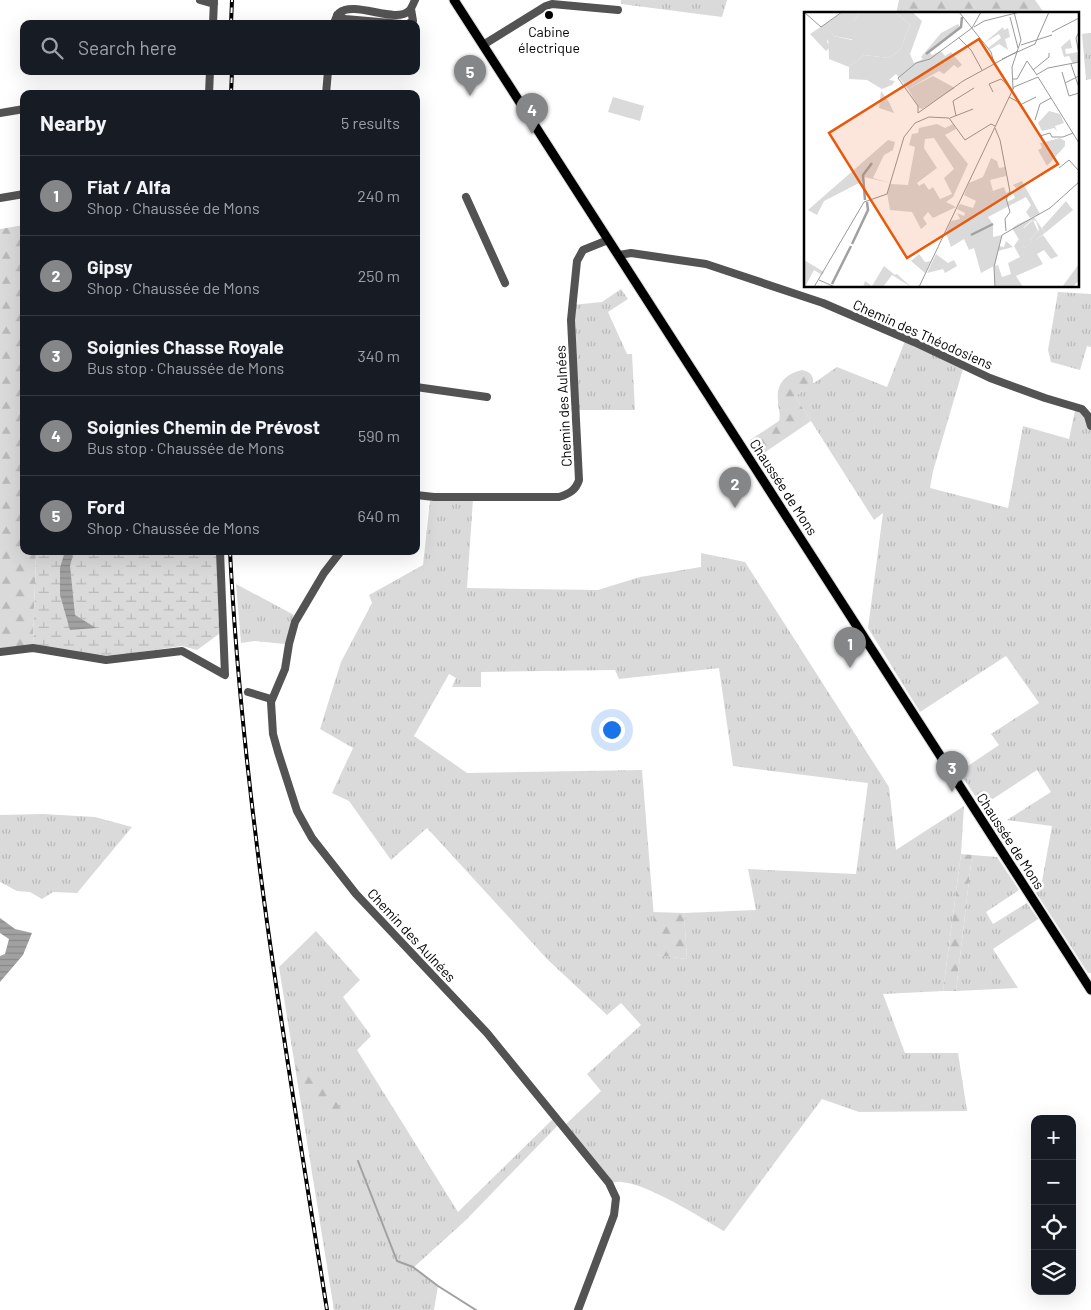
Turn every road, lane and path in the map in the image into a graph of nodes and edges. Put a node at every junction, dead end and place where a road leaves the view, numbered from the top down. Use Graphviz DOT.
graph roads {
  1 [pos="200,0"];
  2 [pos="414,0"];
  3 [pos="454,0"];
  4 [pos="214,2"];
  5 [pos="573,3"];
  6 [pos="411,9"];
  7 [pos="618,10"];
  8 [pos="337,15"];
  9 [pos="213,20"];
  10 [pos="335,20"];
  11 [pos="356,20"];
  12 [pos="413,20"];
  13 [pos="483,45"];
  14 [pos="210,75"];
  15 [pos="328,75"];
  16 [pos="209,90"];
  17 [pos="326,90"];
  18 [pos="20,110"];
  19 [pos="0,112"];
  20 [pos="20,195"];
  21 [pos="466,197"];
  22 [pos="0,198"];
  23 [pos="608,240"];
  24 [pos="619,255"];
  25 [pos="505,283"];
  26 [pos="420,387"];
  27 [pos="487,397"];
  28 [pos="1091,426"];
  29 [pos="420,495"];
  30 [pos="220,555"];
  31 [pos="337,555"];
  32 [pos="0,652"];
  33 [pos="248,692"];
  34 [pos="271,699"];
  35 [pos="1091,990"];
  36 [pos="578,1310"];
  1 -- 4 [label="street"];
  2 -- 6 [label="street"];
  3 -- 13 [label="main road, Chaussée de Mons"];
  4 -- 9 [label="street"];
  5 -- 7 [label="street"];
  5 -- 13 [label="street"];
  6 -- 8 [label="street"];
  6 -- 12 [label="street"];
  8 -- 10 [label="street"];
  8 -- 11 [label="street"];
  13 -- 23 [label="main road, Chaussée de Mons"];
  14 -- 16 [label="street"];
  15 -- 17 [label="street"];
  18 -- 19 [label="street"];
  20 -- 22 [label="street"];
  21 -- 25 [label="street"];
  23 -- 24 [label="main road, Chaussée de Mons"];
  23 -- 29 [label="street, Chemin des Aulnées"];
  24 -- 28 [label="street, Chemin des Théodosiens"];
  24 -- 35 [label="main road, Chaussée de Mons"];
  26 -- 27 [label="street"];
  30 -- 32 [label="street"];
  31 -- 34 [label="street"];
  33 -- 34 [label="street"];
  34 -- 36 [label="street, Chemin des Aulnées"];
}
